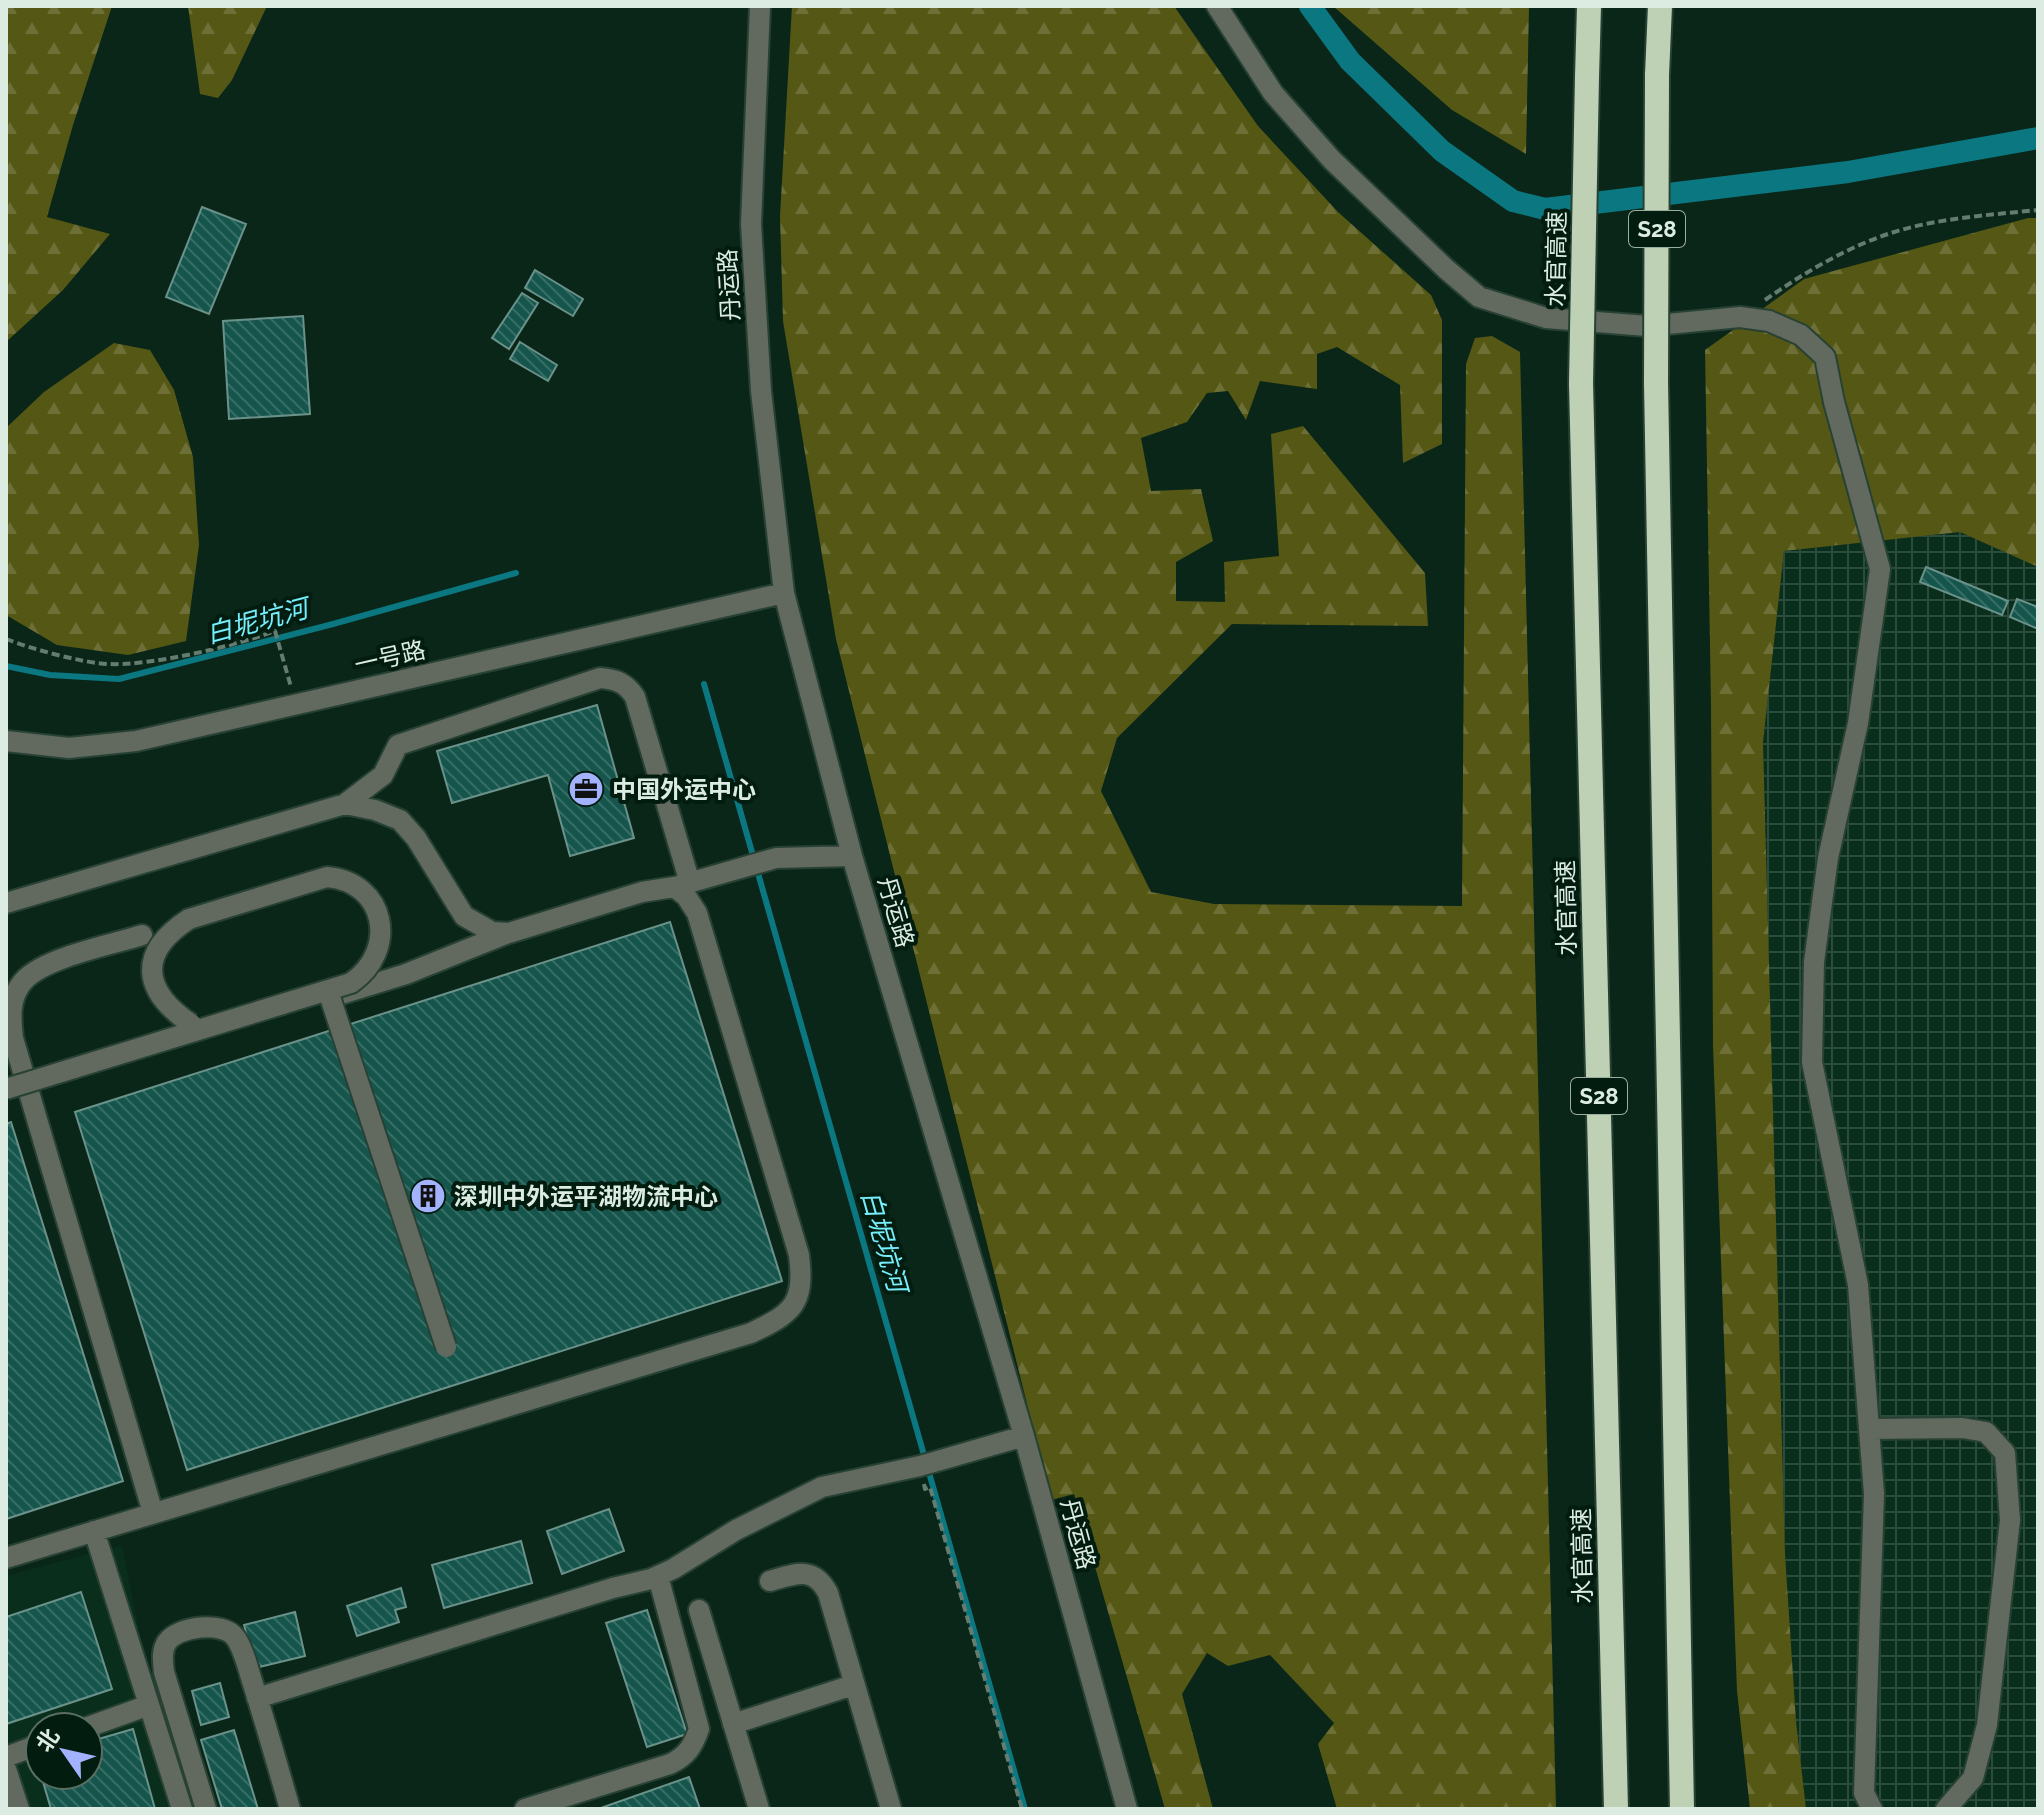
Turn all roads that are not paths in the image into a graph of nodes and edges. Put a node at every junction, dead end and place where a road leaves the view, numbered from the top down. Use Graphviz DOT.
graph roads {
  1 [pos="760,6"];
  2 [pos="1217,6"];
  3 [pos="1589,6"];
  4 [pos="1660,6"];
  5 [pos="784,593"];
  6 [pos="6,741"];
  7 [pos="345,804"];
  8 [pos="852,856"];
  9 [pos="682,885"];
  10 [pos="6,903"];
  11 [pos="509,933"];
  12 [pos="142,935"];
  13 [pos="328,991"];
  14 [pos="6,1089"];
  15 [pos="446,1347"];
  16 [pos="1869,1429"];
  17 [pos="1024,1436"];
  18 [pos="153,1513"];
  19 [pos="94,1531"];
  20 [pos="6,1558"];
  21 [pos="658,1576"];
  22 [pos="770,1581"];
  23 [pos="699,1610"];
  24 [pos="853,1685"];
  25 [pos="257,1698"];
  26 [pos="149,1705"];
  27 [pos="104,1721"];
  28 [pos="733,1724"];
  29 [pos="6,1769"];
  30 [pos="19,1809"];
  31 [pos="182,1809"];
  32 [pos="206,1809"];
  33 [pos="290,1809"];
  34 [pos="525,1809"];
  35 [pos="759,1809"];
  36 [pos="891,1809"];
  37 [pos="1127,1809"];
  38 [pos="1616,1809"];
  39 [pos="1682,1809"];
  40 [pos="1872,1809"];
  41 [pos="1946,1809"];
  1 -- 5 [label="street, 丹运路"];
  2 -- 16 [label="street"];
  3 -- 38 [label="highway, 水官高速 / S28, bridge"];
  4 -- 39 [label="highway, S28, bridge"];
  5 -- 6 [label="street, 一号路"];
  5 -- 8 [label="street, 丹运路"];
  7 -- 9 [label="street"];
  7 -- 10 [label="street"];
  7 -- 11 [label="street"];
  8 -- 9 [label="street"];
  8 -- 17 [label="street, 丹运路"];
  9 -- 11 [label="street"];
  9 -- 18 [label="street"];
  11 -- 13 [label="street, bridge"];
  12 -- 18 [label="street"];
  13 -- 14 [label="street, bridge"];
  13 -- 15 [label="street, bridge"];
  16 -- 40 [label="street"];
  16 -- 41 [label="street"];
  17 -- 21 [label="street"];
  17 -- 37 [label="street, 丹运路"];
  18 -- 19 [label="street"];
  19 -- 20 [label="street"];
  19 -- 26 [label="street"];
  21 -- 25 [label="street"];
  21 -- 34 [label="street"];
  22 -- 24 [label="street"];
  23 -- 28 [label="street"];
  24 -- 28 [label="street"];
  24 -- 36 [label="street"];
  25 -- 32 [label="street"];
  25 -- 33 [label="street"];
  26 -- 27 [label="street"];
  26 -- 31 [label="street"];
  28 -- 35 [label="street"];
  29 -- 30 [label="street"];
}
